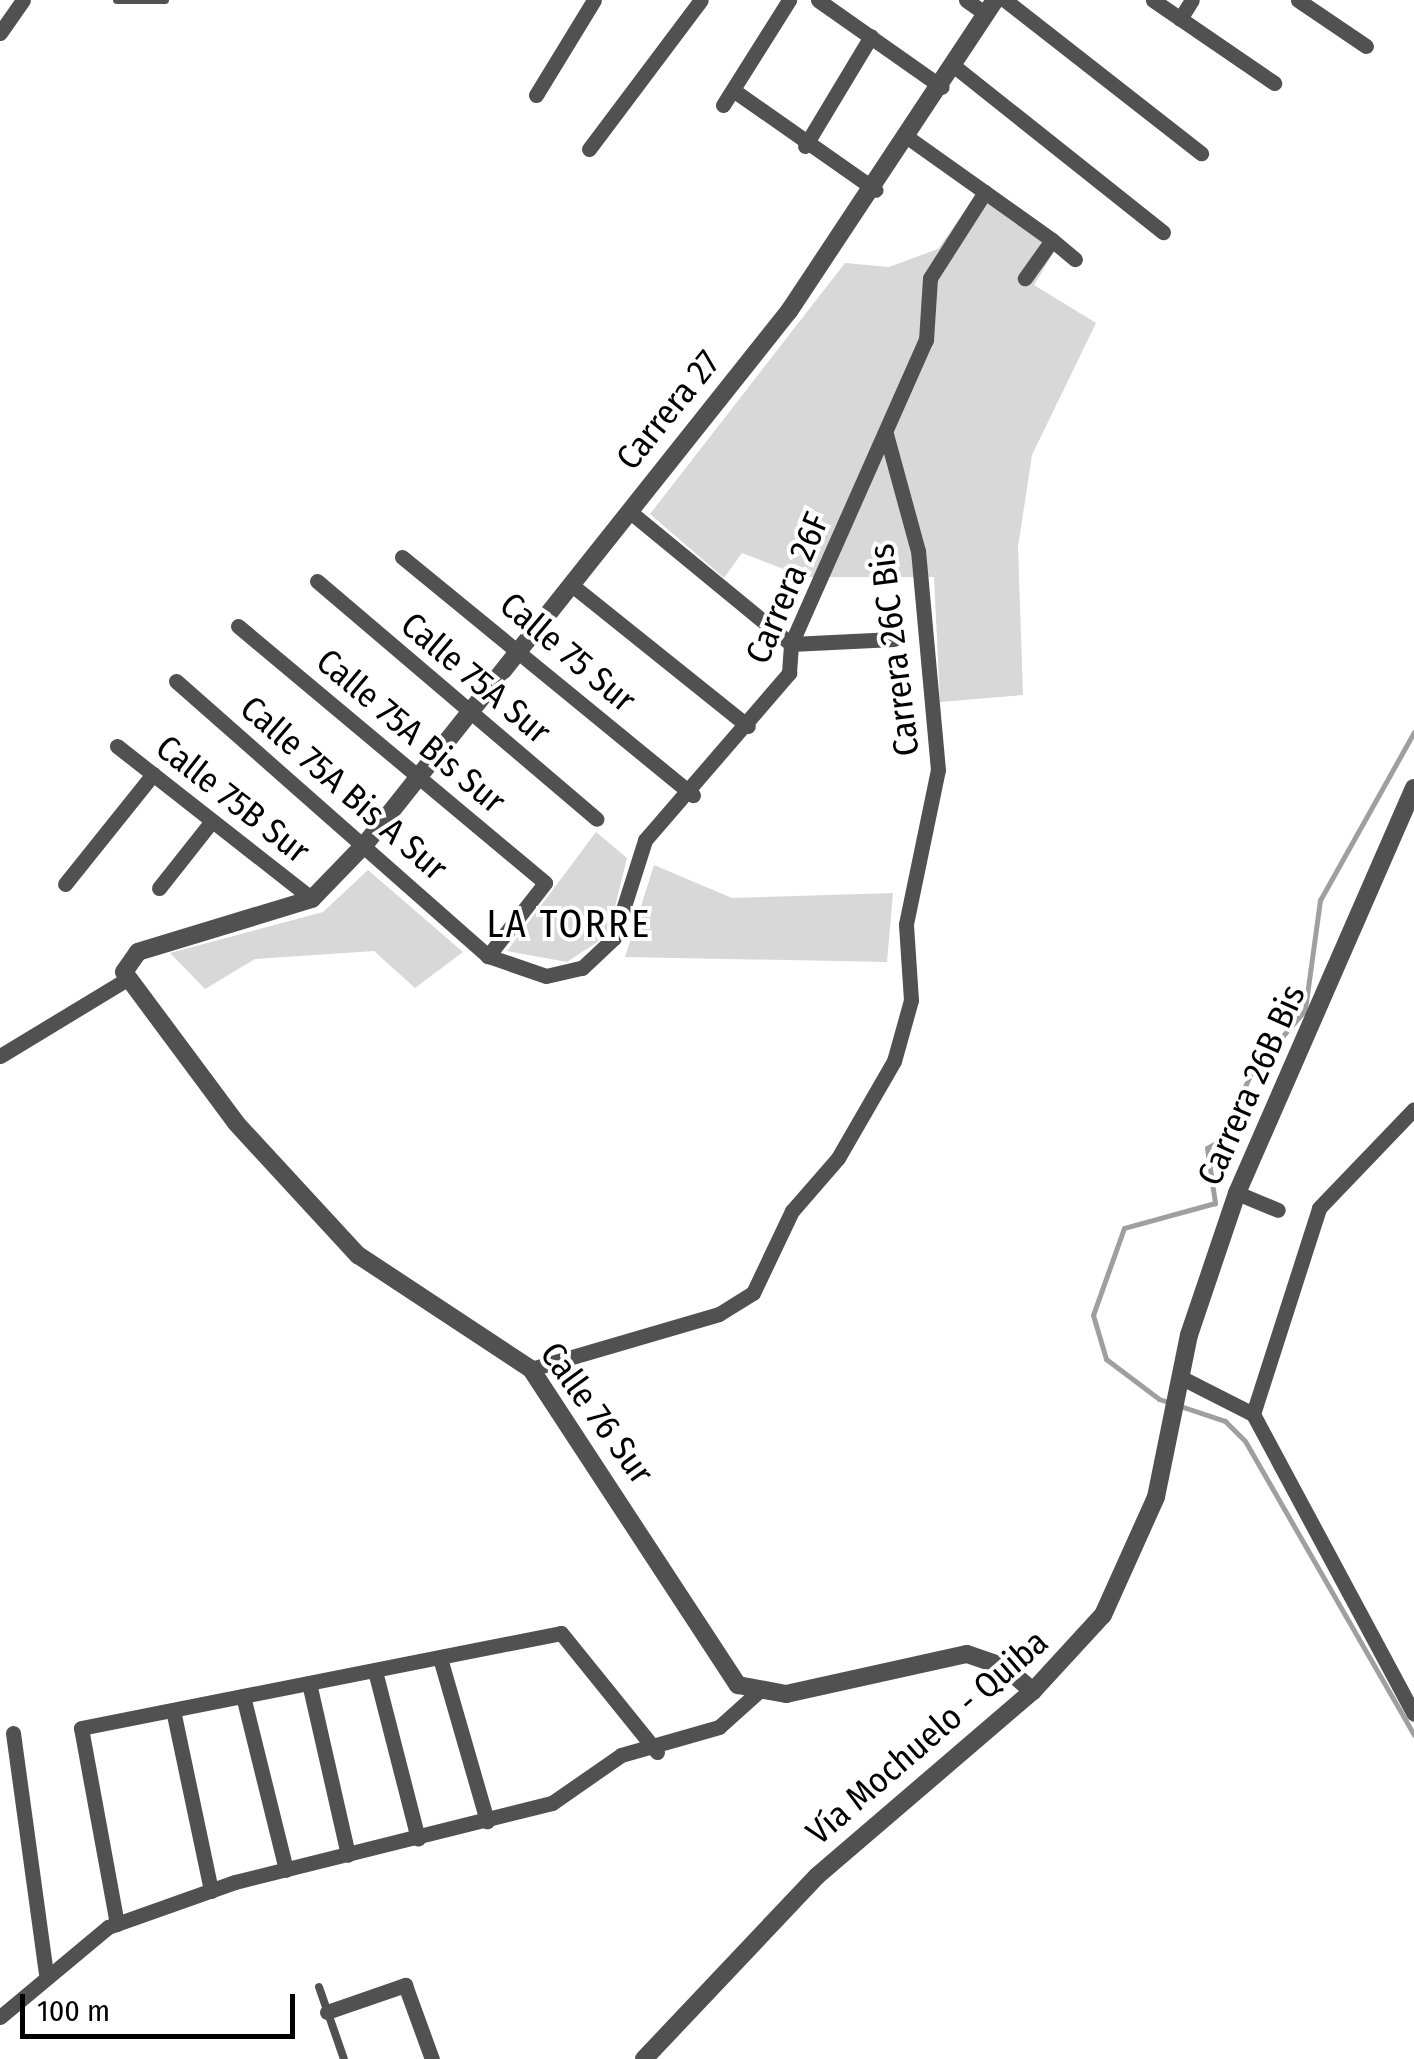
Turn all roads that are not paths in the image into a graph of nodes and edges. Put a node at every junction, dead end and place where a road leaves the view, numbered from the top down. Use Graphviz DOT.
graph roads {
  1 [pos="23,0"];
  2 [pos="117,0"];
  3 [pos="165,0"];
  4 [pos="594,0"];
  5 [pos="701,0"];
  6 [pos="789,0"];
  7 [pos="818,0"];
  8 [pos="966,0"];
  9 [pos="1005,0"];
  10 [pos="1153,0"];
  11 [pos="1192,0"];
  12 [pos="1298,0"];
  13 [pos="991,7"];
  14 [pos="1180,19"];
  15 [pos="0,33"];
  16 [pos="871,36"];
  17 [pos="1366,46"];
  18 [pos="954,66"];
  19 [pos="1274,83"];
  20 [pos="942,87"];
  21 [pos="733,90"];
  22 [pos="536,96"];
  23 [pos="723,105"];
  24 [pos="910,140"];
  25 [pos="805,146"];
  26 [pos="589,149"];
  27 [pos="1201,154"];
  28 [pos="876,190"];
  29 [pos="985,192"];
  30 [pos="1163,232"];
  31 [pos="1052,240"];
  32 [pos="1075,259"];
  33 [pos="1025,278"];
  34 [pos="886,434"];
  35 [pos="628,511"];
  36 [pos="402,557"];
  37 [pos="317,581"];
  38 [pos="573,586"];
  39 [pos="238,626"];
  40 [pos="894,640"];
  41 [pos="791,644"];
  42 [pos="522,651"];
  43 [pos="176,681"];
  44 [pos="470,713"];
  45 [pos="748,726"];
  46 [pos="117,746"];
  47 [pos="153,774"];
  48 [pos="419,775"];
  49 [pos="1414,788"];
  50 [pos="693,795"];
  51 [pos="598,819"];
  52 [pos="212,820"];
  53 [pos="366,843"];
  54 [pos="65,884"];
  55 [pos="159,888"];
  56 [pos="312,899"];
  57 [pos="488,956"];
  58 [pos="582,968"];
  59 [pos="124,980"];
  60 [pos="0,1056"];
  61 [pos="1414,1109"];
  62 [pos="1237,1193"];
  63 [pos="1278,1210"];
  64 [pos="531,1370"];
  65 [pos="1181,1386"];
  66 [pos="1253,1414"];
  67 [pos="1177,1417"];
  68 [pos="440,1658"];
  69 [pos="375,1670"];
  70 [pos="310,1683"];
  71 [pos="1033,1691"];
  72 [pos="758,1692"];
  73 [pos="243,1696"];
  74 [pos="173,1710"];
  75 [pos="1414,1714"];
  76 [pos="13,1734"];
  77 [pos="657,1752"];
  78 [pos="487,1821"];
  79 [pos="418,1839"];
  80 [pos="348,1856"];
  81 [pos="286,1870"];
  82 [pos="210,1891"];
  83 [pos="117,1924"];
  84 [pos="46,1973"];
  85 [pos="319,1988"];
  86 [pos="328,2012"];
  87 [pos="0,2017"];
  88 [pos="344,2059"];
  89 [pos="432,2059"];
  90 [pos="644,2059"];
  1 -- 15 [label="street"];
  2 -- 3 [label="lane"];
  4 -- 22 [label="street"];
  5 -- 26 [label="street"];
  6 -- 21 [label="street"];
  7 -- 16 [label="street"];
  8 -- 13 [label="street"];
  9 -- 27 [label="street"];
  10 -- 14 [label="street"];
  11 -- 14 [label="street"];
  12 -- 17 [label="street"];
  13 -- 18 [label="street, Carrera 27"];
  14 -- 19 [label="street"];
  16 -- 20 [label="street"];
  16 -- 25 [label="street"];
  18 -- 20 [label="street, Carrera 27"];
  18 -- 30 [label="street"];
  20 -- 24 [label="street, Carrera 27"];
  21 -- 23 [label="street"];
  21 -- 25 [label="street"];
  24 -- 28 [label="street, Carrera 27"];
  24 -- 29 [label="street"];
  25 -- 28 [label="street"];
  28 -- 35 [label="street, Carrera 27"];
  29 -- 31 [label="street"];
  29 -- 34 [label="street, Carrera 26F"];
  31 -- 32 [label="street"];
  31 -- 33 [label="street"];
  34 -- 41 [label="street, Carrera 26F"];
  34 -- 64 [label="street, Carrera 26C Bis"];
  35 -- 38 [label="street, Carrera 27"];
  35 -- 41 [label="street"];
  36 -- 42 [label="street, Calle 75 Sur"];
  37 -- 44 [label="street, Calle 75A Sur"];
  38 -- 42 [label="street, Carrera 27"];
  38 -- 45 [label="street"];
  39 -- 48 [label="street, Calle 75A Bis Sur"];
  40 -- 41 [label="street"];
  41 -- 45 [label="street, Carrera 26F"];
  42 -- 44 [label="street, Carrera 27"];
  42 -- 50 [label="street, Calle 75 Sur"];
  43 -- 53 [label="street, Calle 75A Bis A Sur"];
  44 -- 48 [label="street, Carrera 27"];
  44 -- 51 [label="street, Calle 75A Sur"];
  45 -- 50 [label="street, Carrera 26F"];
  46 -- 47 [label="street, Calle 75B Sur"];
  47 -- 52 [label="street, Calle 75B Sur"];
  47 -- 54 [label="street"];
  48 -- 53 [label="street, Carrera 27"];
  48 -- 57 [label="street, Calle 75A Bis Sur"];
  49 -- 62 [label="street, Carrera 26B Bis"];
  50 -- 58 [label="street, Carrera 26F"];
  52 -- 55 [label="street"];
  52 -- 56 [label="street, Calle 75B Sur"];
  53 -- 56 [label="street, Carrera 27"];
  53 -- 57 [label="street, Calle 75A Bis A Sur"];
  56 -- 59 [label="street"];
  57 -- 58 [label="street, Calle 75A Bis A Sur"];
  59 -- 60 [label="street"];
  59 -- 64 [label="street, Calle 76 Sur"];
  61 -- 66 [label="street"];
  62 -- 63 [label="street"];
  62 -- 65 [label="street, Carrera 26B Bis"];
  64 -- 72 [label="street, Calle 76 Sur"];
  65 -- 66 [label="street"];
  65 -- 67 [label="street, Carrera 26B Bis"];
  66 -- 75 [label="street"];
  67 -- 71 [label="street, Vía Mochuelo - Quiba"];
  68 -- 69 [label="street"];
  68 -- 77 [label="street"];
  68 -- 78 [label="street"];
  69 -- 70 [label="street"];
  69 -- 79 [label="street"];
  70 -- 73 [label="street"];
  70 -- 80 [label="street"];
  71 -- 72 [label="street"];
  71 -- 90 [label="street, Vía Mochuelo - Quiba"];
  72 -- 77 [label="street"];
  73 -- 74 [label="street"];
  73 -- 81 [label="street"];
  74 -- 82 [label="street"];
  74 -- 83 [label="street"];
  76 -- 84 [label="street"];
  77 -- 78 [label="street"];
  78 -- 79 [label="street"];
  79 -- 80 [label="street"];
  80 -- 81 [label="street"];
  81 -- 82 [label="street"];
  82 -- 83 [label="street"];
  83 -- 84 [label="street"];
  84 -- 87 [label="street"];
  85 -- 86 [label="lane"];
  86 -- 88 [label="lane"];
  86 -- 89 [label="street"];
}
